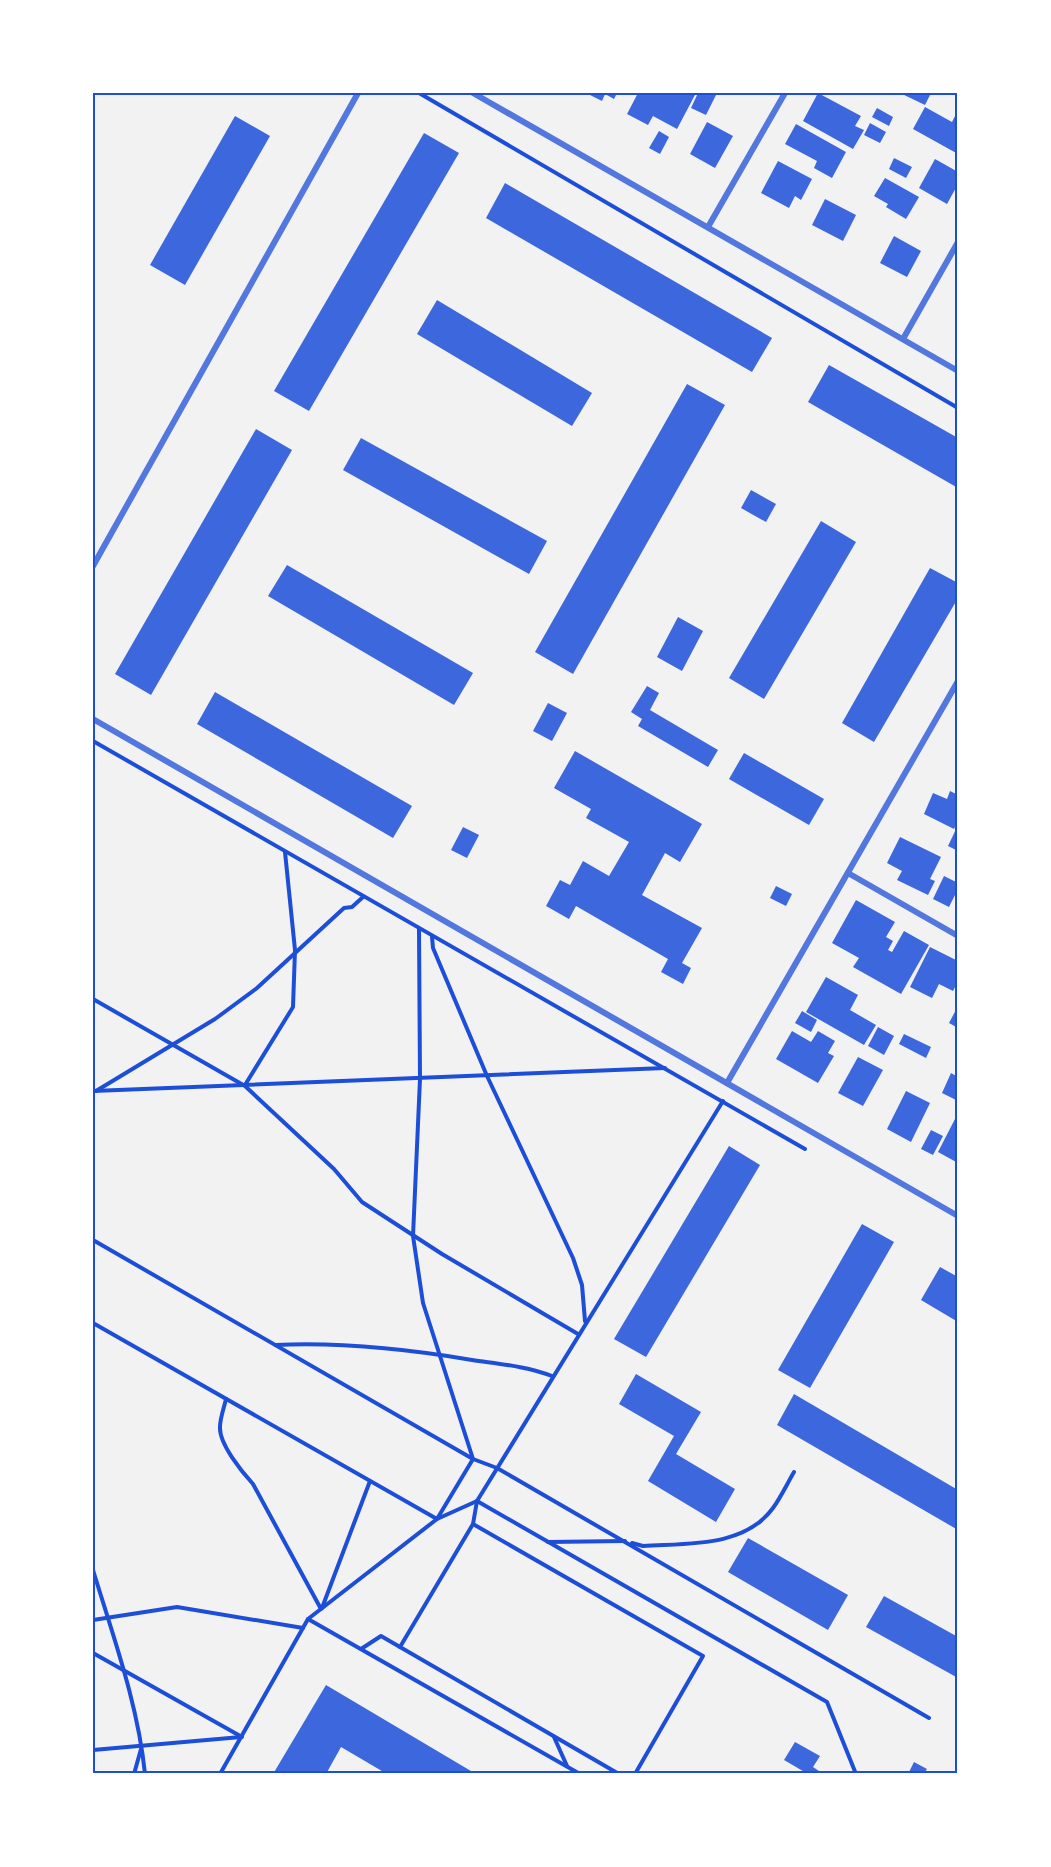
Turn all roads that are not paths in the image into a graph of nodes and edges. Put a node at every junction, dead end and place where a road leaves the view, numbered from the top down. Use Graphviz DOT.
graph roads {
  1 [pos="358,93"];
  2 [pos="473,93"];
  3 [pos="785,93"];
  4 [pos="708,227"];
  5 [pos="958,242"];
  6 [pos="903,339"];
  7 [pos="958,371"];
  8 [pos="93,566"];
  9 [pos="958,681"];
  10 [pos="93,718"];
  11 [pos="848,873"];
  12 [pos="958,936"];
  13 [pos="727,1083"];
  14 [pos="958,1215"];
  1 -- 8 [label="street"];
  2 -- 4 [label="street"];
  3 -- 4 [label="street"];
  4 -- 6 [label="street"];
  5 -- 6 [label="street"];
  6 -- 7 [label="street"];
  9 -- 11 [label="street"];
  10 -- 13 [label="street"];
  11 -- 12 [label="street"];
  11 -- 13 [label="street"];
  13 -- 14 [label="street"];
}
